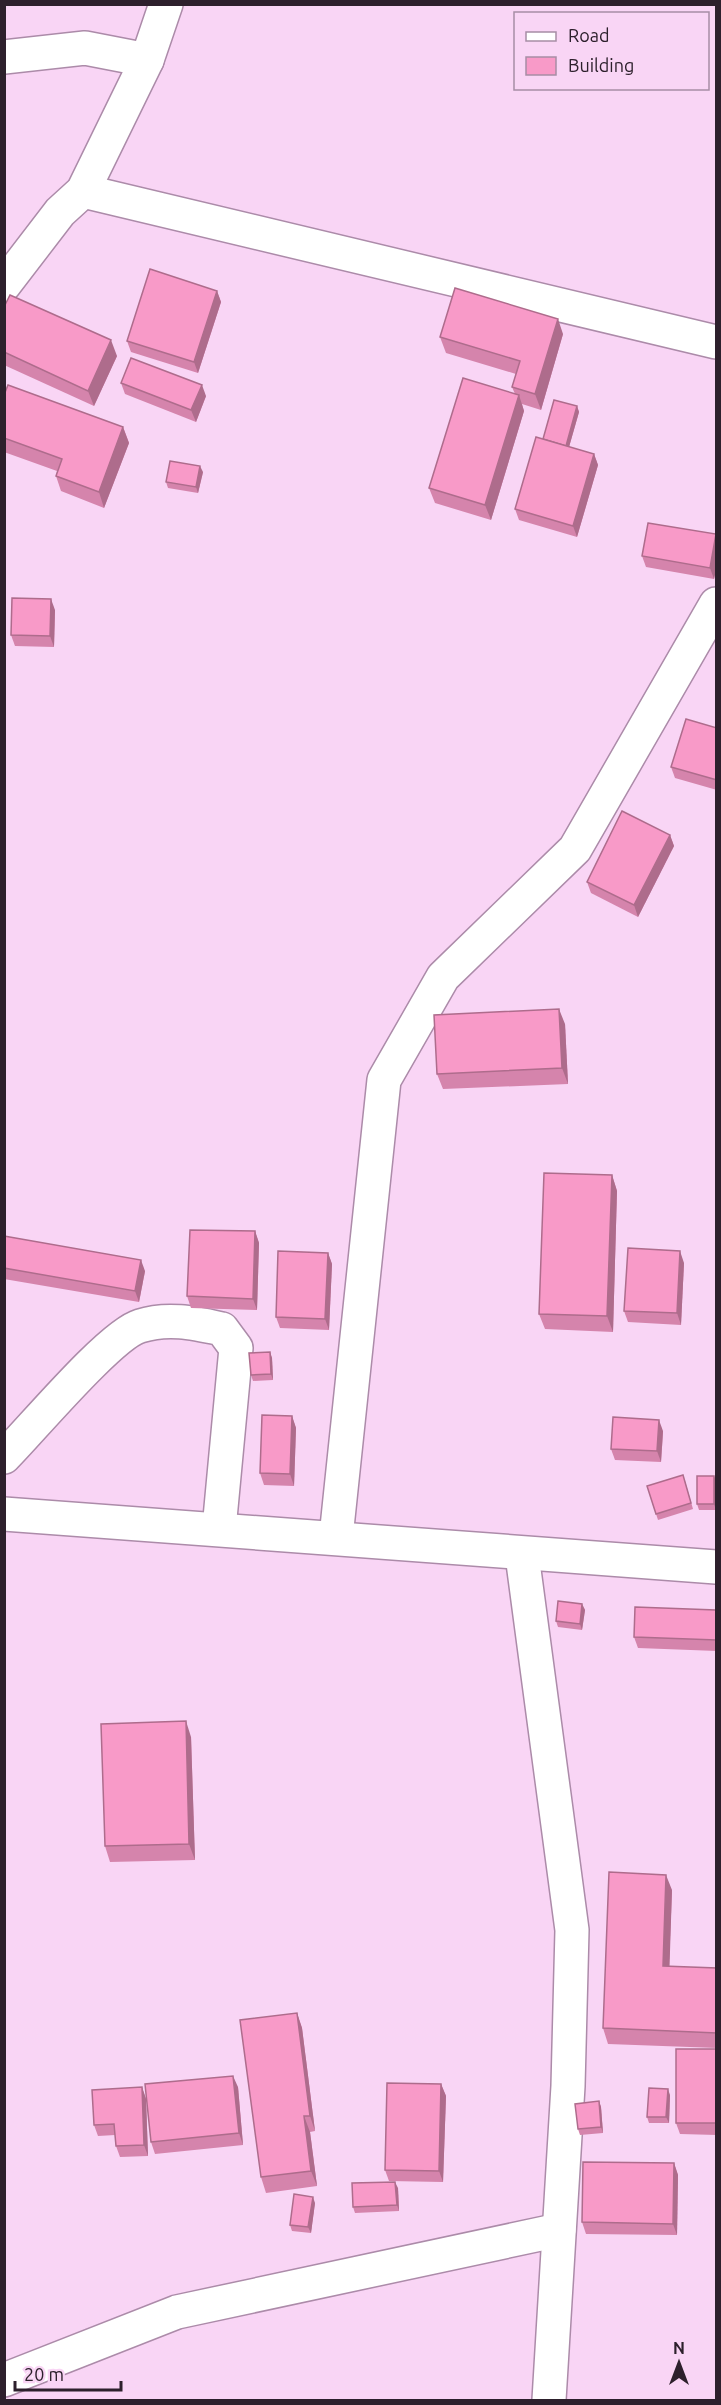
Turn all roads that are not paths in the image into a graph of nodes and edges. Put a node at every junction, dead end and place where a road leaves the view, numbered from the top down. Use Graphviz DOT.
graph roads {
  1 [pos="166,4"];
  2 [pos="4,57"];
  3 [pos="147,60"];
  4 [pos="83,191"];
  5 [pos="4,285"];
  6 [pos="717,342"];
  7 [pos="717,604"];
  8 [pos="4,1457"];
  9 [pos="4,1514"];
  10 [pos="219,1529"];
  11 [pos="336,1537"];
  12 [pos="522,1555"];
  13 [pos="717,1567"];
  14 [pos="559,2230"];
  15 [pos="4,2380"];
  16 [pos="549,2400"];
  1 -- 3 [label="street"];
  2 -- 3 [label="street"];
  3 -- 4 [label="street"];
  4 -- 5 [label="street"];
  4 -- 6 [label="street"];
  7 -- 11 [label="street"];
  8 -- 10 [label="street"];
  9 -- 10 [label="street"];
  10 -- 11 [label="street"];
  11 -- 12 [label="street"];
  12 -- 13 [label="street"];
  12 -- 14 [label="street"];
  14 -- 15 [label="street"];
  14 -- 16 [label="street"];
}
